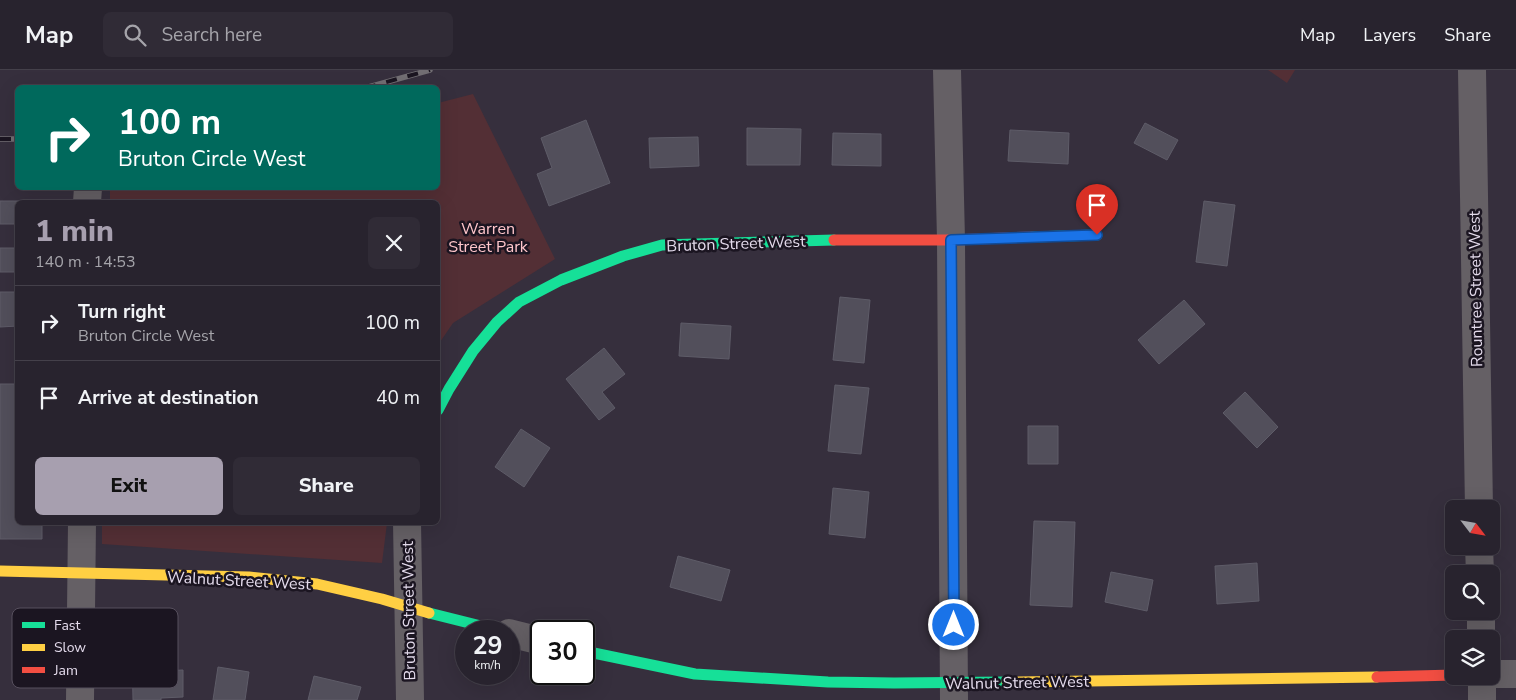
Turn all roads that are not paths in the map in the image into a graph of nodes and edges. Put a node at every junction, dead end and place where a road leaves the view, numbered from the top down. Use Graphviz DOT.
graph roads {
  1 [pos="947,70"];
  2 [pos="1472,70"];
  3 [pos="1097,235"];
  4 [pos="951,240"];
  5 [pos="440,406"];
  6 [pos="1479,500"];
  7 [pos="82,525"];
  8 [pos="407,525"];
  9 [pos="0,571"];
  10 [pos="81,573"];
  11 [pos="408,607"];
  12 [pos="81,608"];
  13 [pos="455,620"];
  14 [pos="595,653"];
  15 [pos="1500,674"];
  16 [pos="1516,674"];
  17 [pos="1445,675"];
  18 [pos="1482,685"];
  19 [pos="954,691"];
  20 [pos="410,700"];
  21 [pos="1482,700"];
  1 -- 4 [label="street"];
  2 -- 6 [label="street, Rountree Street West"];
  3 -- 4 [label="street, Bruton Street West"];
  4 -- 5 [label="street, Bruton Street West"];
  4 -- 19 [label="street"];
  7 -- 10 [label="street"];
  8 -- 11 [label="street, Bruton Street West"];
  9 -- 10 [label="street, Walnut Street West"];
  10 -- 11 [label="street, Walnut Street West"];
  10 -- 12 [label="street"];
  11 -- 13 [label="street, Walnut Street West"];
  11 -- 20 [label="street, Bruton Street West"];
  14 -- 19 [label="street, Walnut Street West"];
  15 -- 16 [label="street"];
  17 -- 19 [label="street, Walnut Street West"];
  18 -- 21 [label="street"];
}
